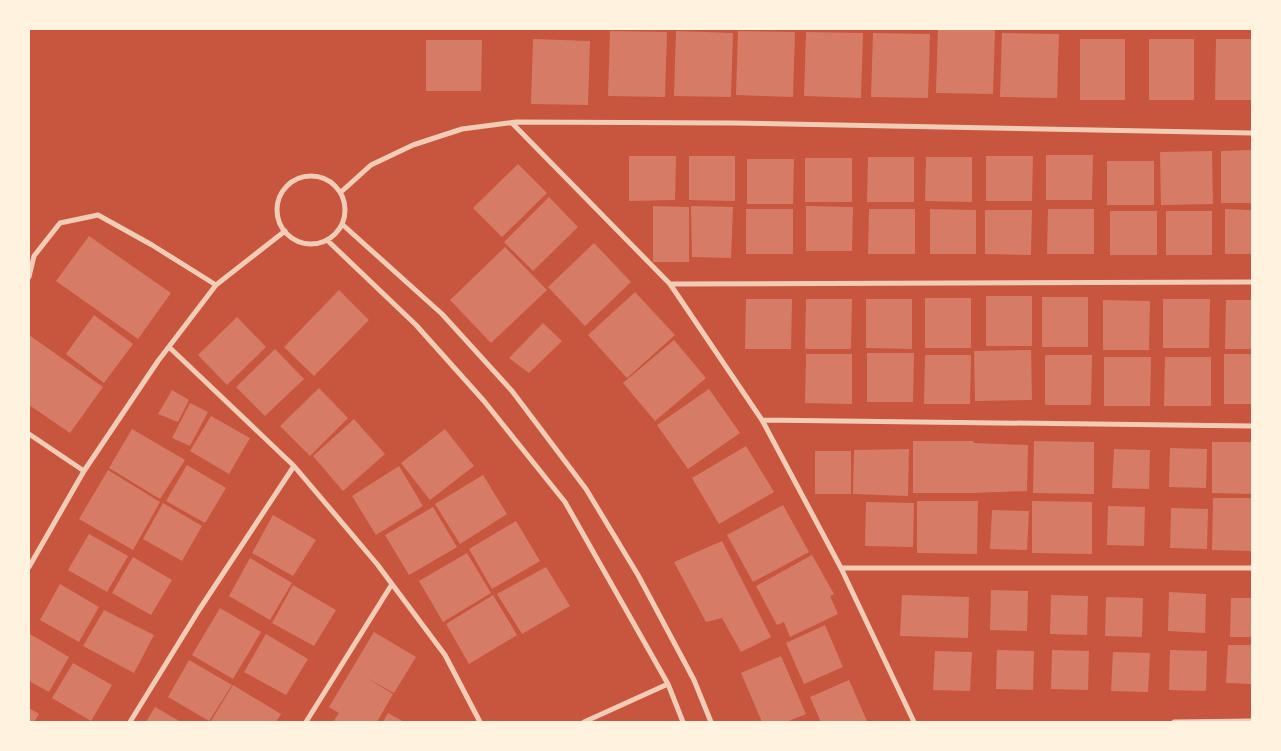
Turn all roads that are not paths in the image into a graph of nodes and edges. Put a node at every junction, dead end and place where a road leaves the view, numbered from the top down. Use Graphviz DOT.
graph roads {
  1 [pos="512,123"];
  2 [pos="1252,133"];
  3 [pos="341,192"];
  4 [pos="343,225"];
  5 [pos="285,231"];
  6 [pos="326,240"];
  7 [pos="29,277"];
  8 [pos="1252,282"];
  9 [pos="670,284"];
  10 [pos="216,286"];
  11 [pos="169,347"];
  12 [pos="762,420"];
  13 [pos="1252,426"];
  14 [pos="29,434"];
  15 [pos="294,466"];
  16 [pos="84,471"];
  17 [pos="29,566"];
  18 [pos="841,568"];
  19 [pos="1252,568"];
  20 [pos="392,584"];
  21 [pos="668,684"];
  22 [pos="1252,721"];
  23 [pos="130,722"];
  24 [pos="306,722"];
  25 [pos="480,722"];
  26 [pos="584,722"];
  27 [pos="683,722"];
  28 [pos="711,722"];
  29 [pos="914,722"];
  30 [pos="1174,722"];
  1 -- 2 [label="street"];
  1 -- 3 [label="street"];
  1 -- 9 [label="street"];
  3 -- 4 [label="street"];
  3 -- 5 [label="street"];
  4 -- 6 [label="street"];
  4 -- 28 [label="street"];
  5 -- 6 [label="street"];
  5 -- 10 [label="street"];
  6 -- 21 [label="street"];
  7 -- 10 [label="street"];
  8 -- 9 [label="street"];
  9 -- 12 [label="street"];
  10 -- 11 [label="street"];
  11 -- 15 [label="street"];
  11 -- 16 [label="street"];
  12 -- 13 [label="street"];
  12 -- 18 [label="street"];
  14 -- 16 [label="street"];
  15 -- 20 [label="street"];
  15 -- 23 [label="street"];
  16 -- 17 [label="street"];
  18 -- 19 [label="street"];
  18 -- 29 [label="street"];
  20 -- 24 [label="street"];
  20 -- 25 [label="street"];
  21 -- 26 [label="street"];
  21 -- 27 [label="street"];
  22 -- 30 [label="street"];
}
